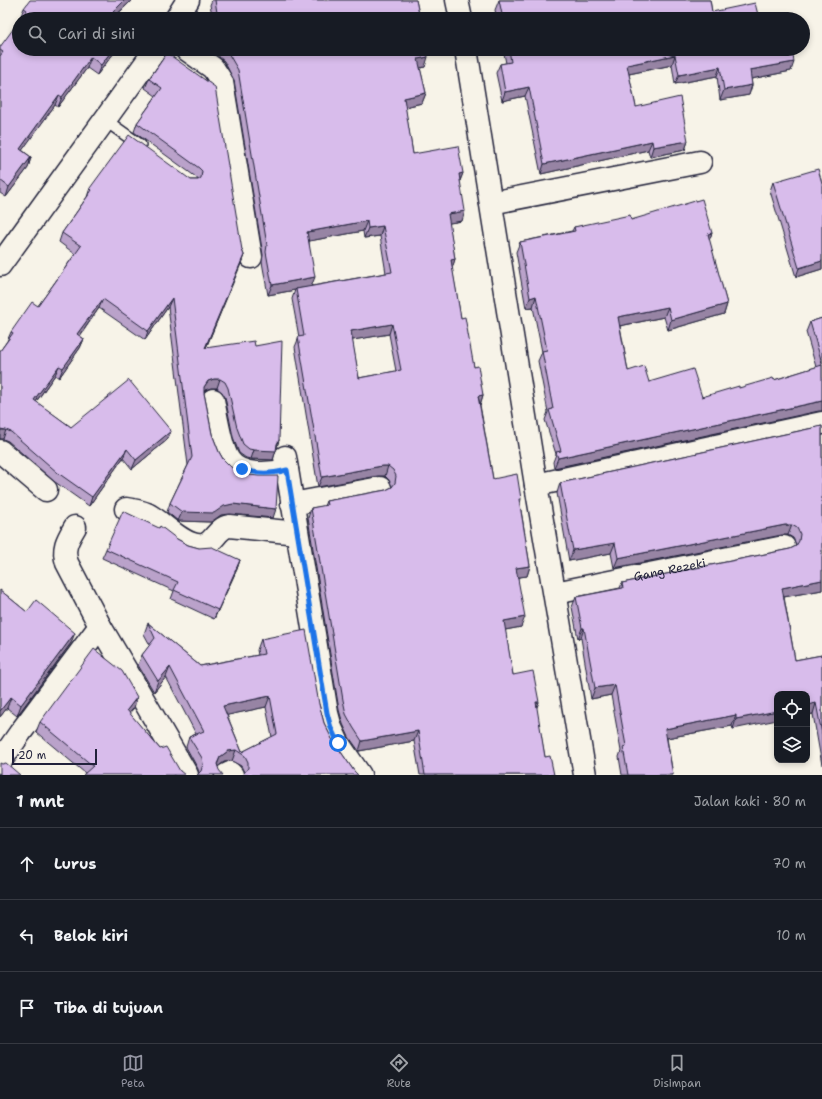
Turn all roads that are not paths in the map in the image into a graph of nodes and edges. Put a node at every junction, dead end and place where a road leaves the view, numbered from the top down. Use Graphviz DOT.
graph roads {
  1 [pos="188,0"];
  2 [pos="457,0"];
  3 [pos="180,12"];
  4 [pos="460,12"];
  5 [pos="151,56"];
  6 [pos="196,56"];
  7 [pos="467,56"];
  8 [pos="105,120"];
  9 [pos="148,152"];
  10 [pos="700,162"];
  11 [pos="491,203"];
  12 [pos="251,257"];
  13 [pos="0,265"];
  14 [pos="213,400"];
  15 [pos="822,423"];
  16 [pos="0,451"];
  17 [pos="536,486"];
  18 [pos="380,488"];
  19 [pos="46,490"];
  20 [pos="292,504"];
  21 [pos="126,509"];
  22 [pos="75,527"];
  23 [pos="297,533"];
  24 [pos="784,548"];
  25 [pos="555,593"];
  26 [pos="100,626"];
  27 [pos="0,762"];
  28 [pos="187,775"];
  29 [pos="226,775"];
  30 [pos="232,775"];
  31 [pos="360,775"];
  32 [pos="585,775"];
  1 -- 3 [label="street"];
  2 -- 4 [label="street"];
  5 -- 8 [label="street"];
  6 -- 12 [label="street"];
  7 -- 11 [label="street"];
  8 -- 9 [label="lane"];
  8 -- 13 [label="street"];
  10 -- 11 [label="street"];
  11 -- 17 [label="street"];
  14 -- 20 [label="street"];
  15 -- 17 [label="street"];
  16 -- 19 [label="street"];
  17 -- 25 [label="street"];
  18 -- 20 [label="street"];
  20 -- 23 [label="street"];
  21 -- 23 [label="street"];
  22 -- 26 [label="street"];
  23 -- 31 [label="street"];
  24 -- 25 [label="street, Gang Rezeki"];
  25 -- 32 [label="street"];
  26 -- 27 [label="street"];
  26 -- 28 [label="street"];
  29 -- 30 [label="street"];
}
